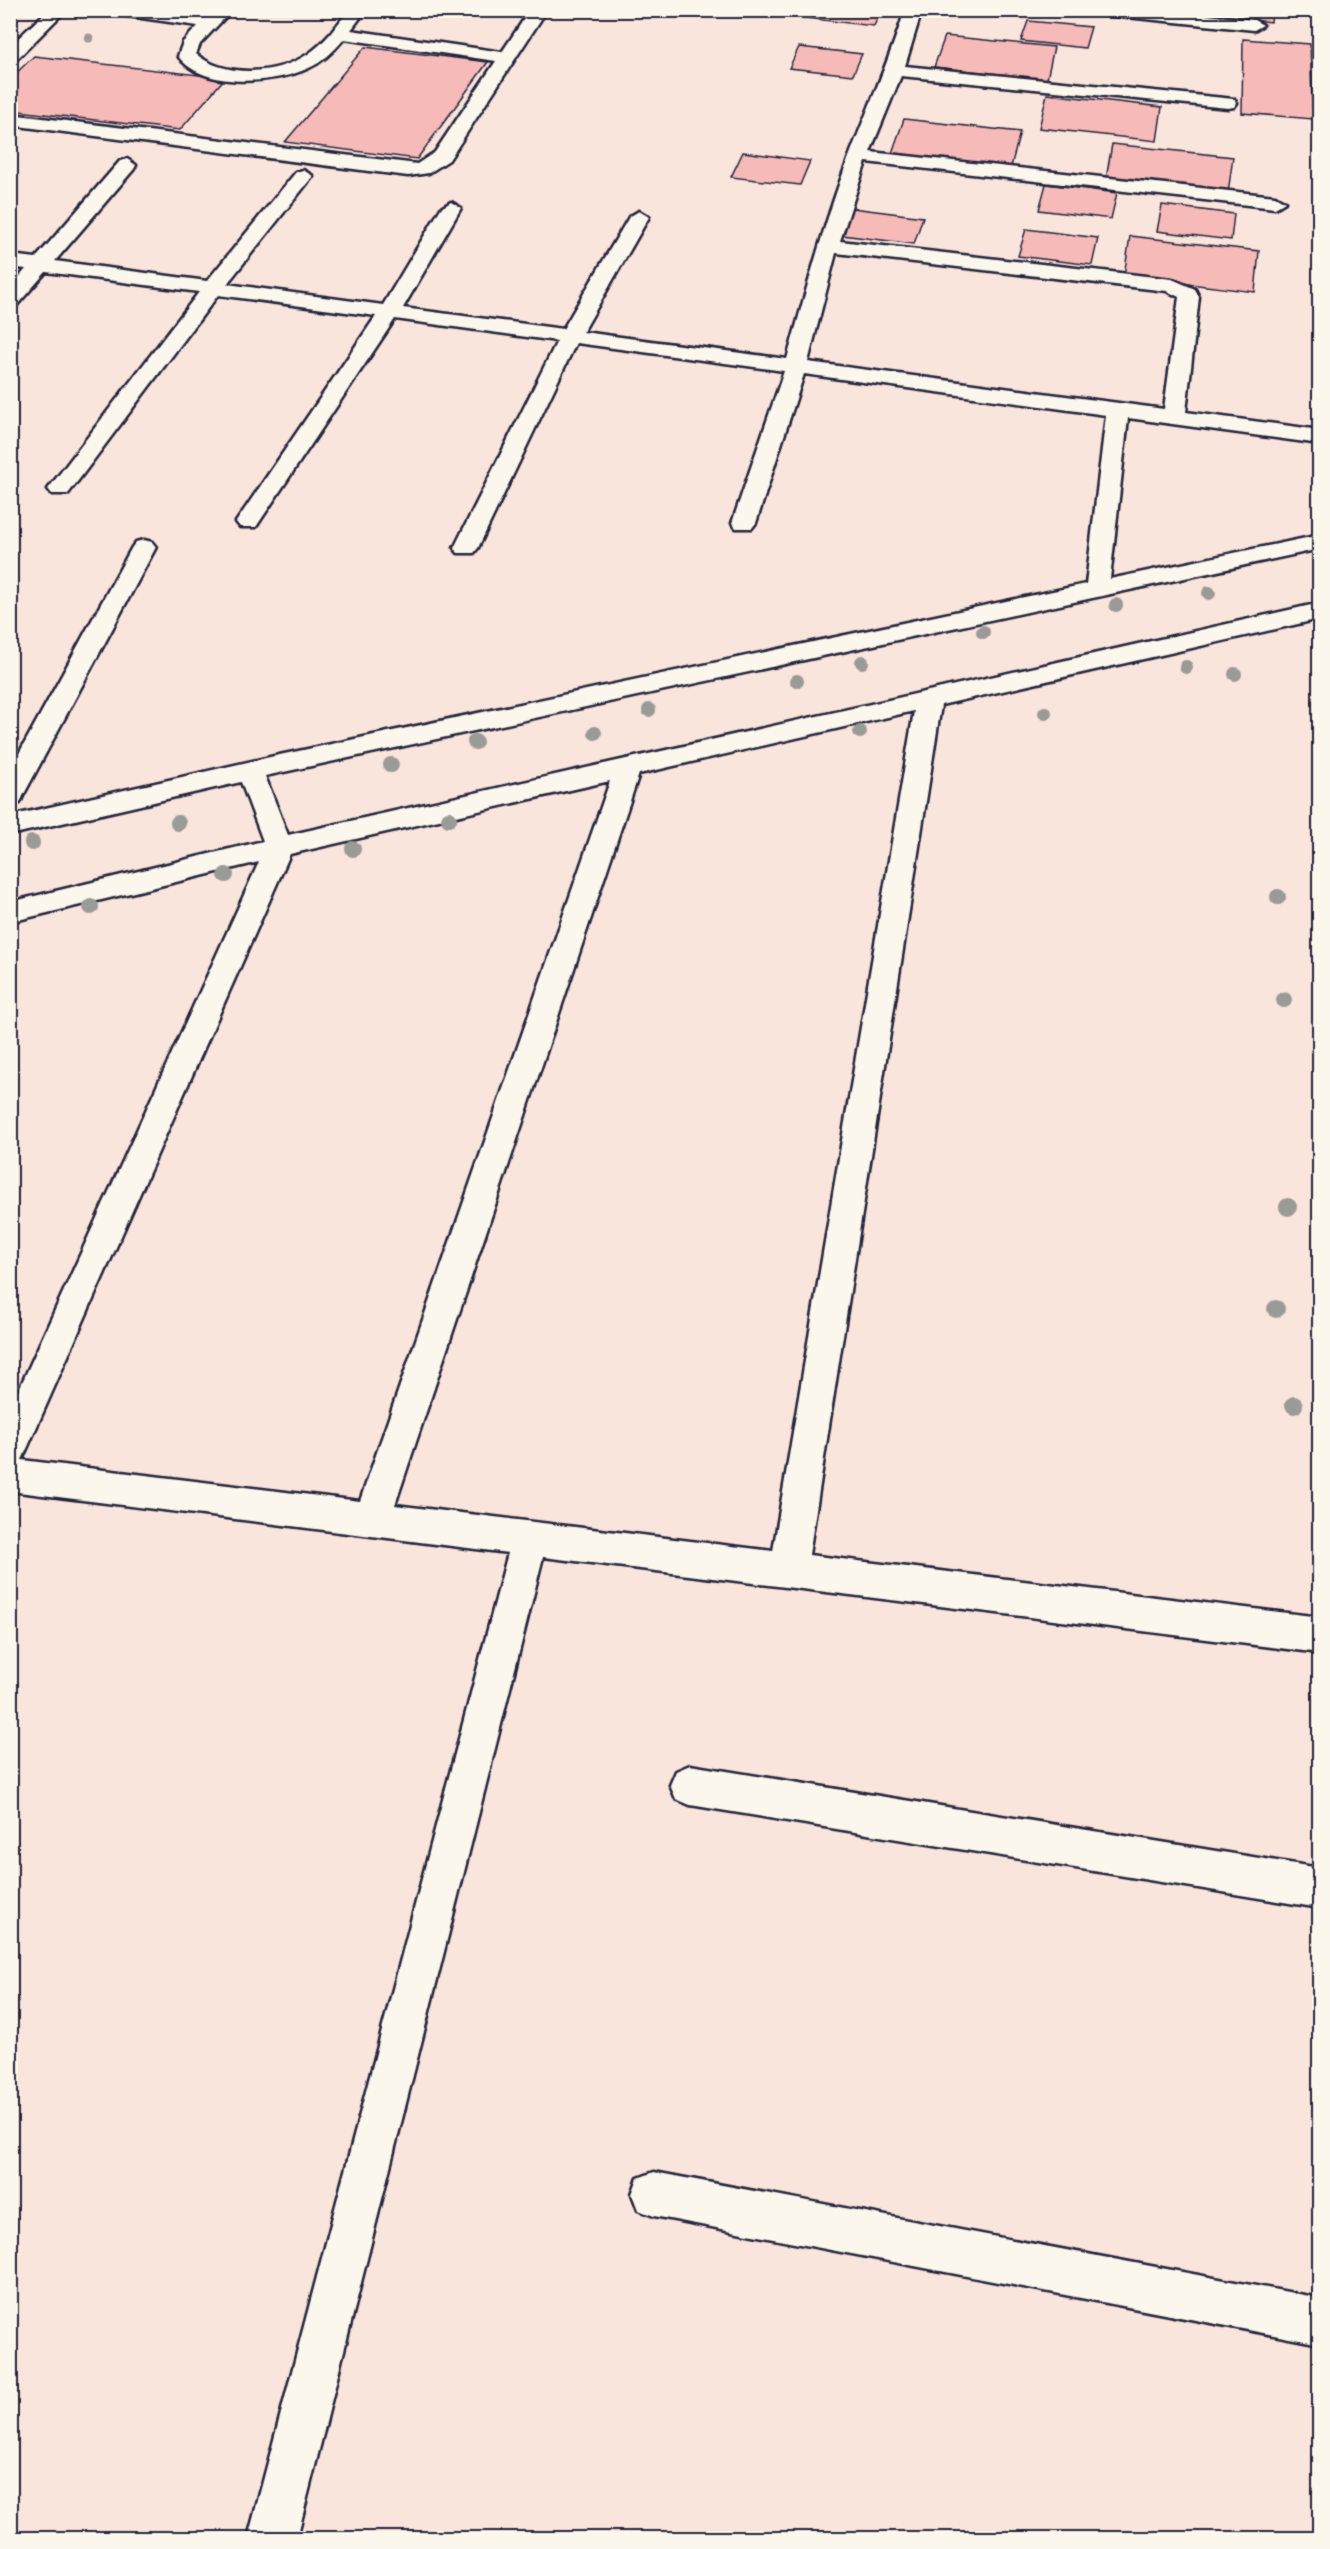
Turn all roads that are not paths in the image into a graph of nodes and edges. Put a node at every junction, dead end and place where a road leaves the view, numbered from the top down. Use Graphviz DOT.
graph roads {
  1 [pos="58,10"];
  2 [pos="120,10"];
  3 [pos="224,10"];
  4 [pos="358,10"];
  5 [pos="539,10"];
  6 [pos="914,10"];
  7 [pos="1106,10"];
  8 [pos="211,23"];
  9 [pos="1254,25"];
  10 [pos="338,33"];
  11 [pos="10,56"];
  12 [pos="508,58"];
  13 [pos="895,70"];
  14 [pos="1228,103"];
  15 [pos="10,119"];
  16 [pos="859,156"];
  17 [pos="127,165"];
  18 [pos="303,176"];
  19 [pos="1275,202"];
  20 [pos="451,208"];
  21 [pos="639,217"];
  22 [pos="828,246"];
  23 [pos="10,261"];
  24 [pos="42,267"];
  25 [pos="212,290"];
  26 [pos="10,301"];
  27 [pos="389,313"];
  28 [pos="569,337"];
  29 [pos="796,367"];
  30 [pos="1118,410"];
  31 [pos="1174,417"];
  32 [pos="1320,437"];
  33 [pos="60,489"];
  34 [pos="248,522"];
  35 [pos="744,523"];
  36 [pos="1320,542"];
  37 [pos="144,547"];
  38 [pos="466,548"];
  39 [pos="1096,590"];
  40 [pos="1320,610"];
  41 [pos="929,699"];
  42 [pos="628,767"];
  43 [pos="250,771"];
  44 [pos="10,796"];
  45 [pos="10,826"];
  46 [pos="279,847"];
  47 [pos="10,912"];
  48 [pos="12,1472"];
  49 [pos="372,1519"];
  50 [pos="530,1538"];
  51 [pos="788,1570"];
  52 [pos="1320,1635"];
  53 [pos="690,1785"];
  54 [pos="1320,1888"];
  55 [pos="654,2194"];
  56 [pos="1320,2321"];
  57 [pos="273,2538"];
  1 -- 11 [label="street"];
  2 -- 8 [label="street"];
  3 -- 8 [label="street"];
  4 -- 10 [label="street"];
  5 -- 12 [label="street"];
  6 -- 13 [label="street"];
  7 -- 9 [label="street"];
  8 -- 10 [label="street"];
  10 -- 12 [label="street"];
  12 -- 15 [label="street"];
  13 -- 14 [label="street"];
  13 -- 16 [label="street"];
  16 -- 19 [label="street"];
  16 -- 22 [label="street"];
  17 -- 24 [label="street"];
  18 -- 25 [label="street"];
  20 -- 27 [label="street"];
  21 -- 28 [label="street"];
  22 -- 29 [label="street"];
  22 -- 31 [label="street"];
  23 -- 24 [label="street"];
  24 -- 25 [label="street"];
  24 -- 26 [label="street"];
  25 -- 27 [label="street"];
  25 -- 33 [label="street"];
  27 -- 28 [label="street"];
  27 -- 34 [label="street"];
  28 -- 29 [label="street"];
  28 -- 38 [label="street"];
  29 -- 30 [label="street"];
  29 -- 35 [label="street"];
  30 -- 31 [label="street"];
  30 -- 39 [label="street"];
  31 -- 32 [label="street"];
  36 -- 39 [label="street"];
  37 -- 44 [label="street"];
  39 -- 43 [label="street"];
  40 -- 41 [label="street"];
  41 -- 42 [label="street"];
  41 -- 51 [label="street"];
  42 -- 46 [label="street"];
  42 -- 49 [label="street"];
  43 -- 45 [label="street"];
  43 -- 46 [label="street"];
  46 -- 47 [label="street"];
  46 -- 48 [label="street"];
  48 -- 49 [label="street"];
  49 -- 50 [label="street"];
  50 -- 51 [label="street"];
  50 -- 57 [label="street"];
  51 -- 52 [label="street"];
  53 -- 54 [label="street"];
  55 -- 56 [label="street"];
}
